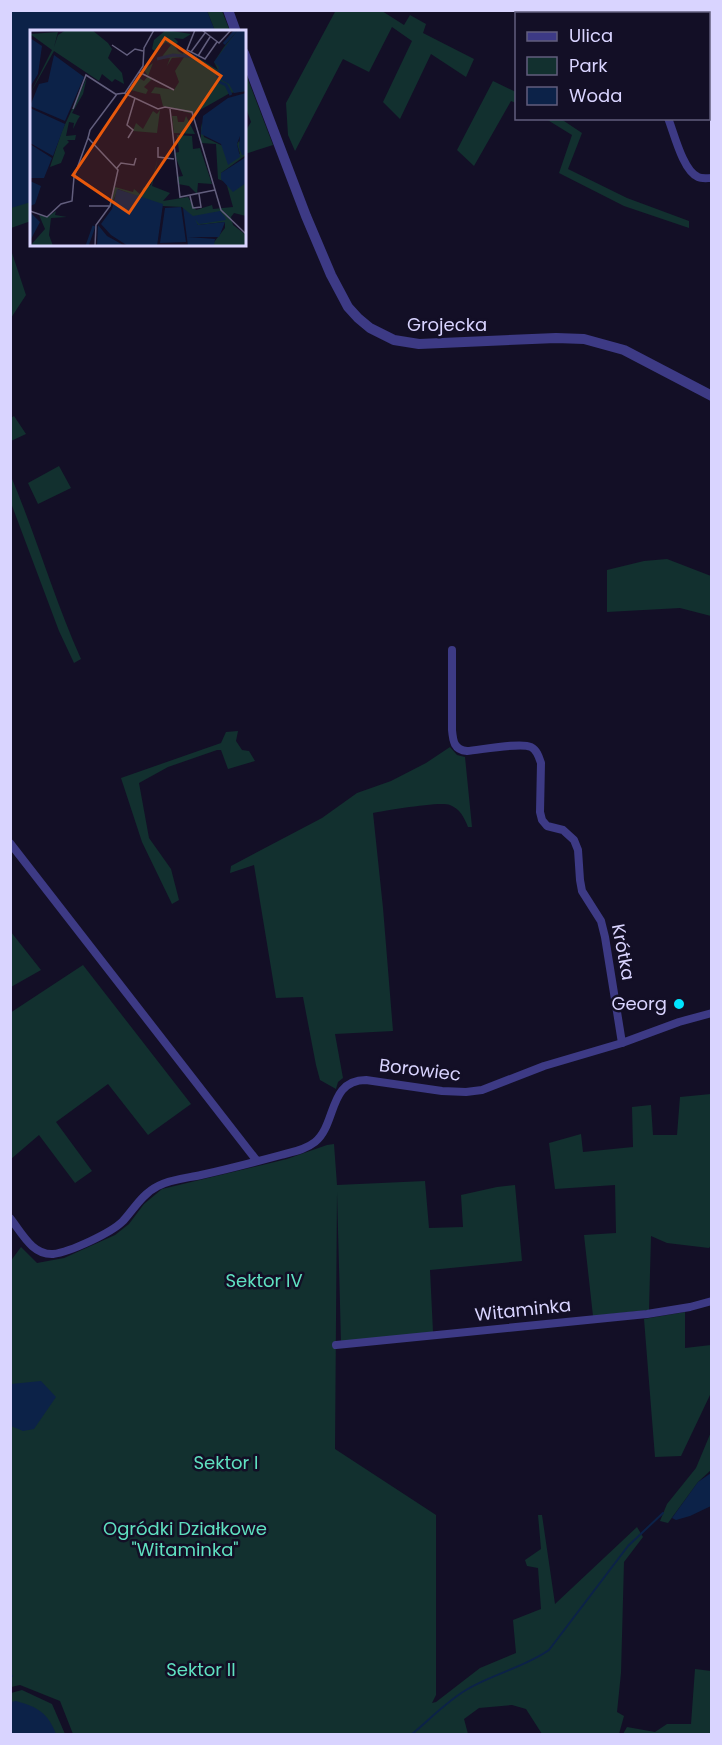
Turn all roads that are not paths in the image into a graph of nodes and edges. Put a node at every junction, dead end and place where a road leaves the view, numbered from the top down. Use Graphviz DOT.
graph roads {
  1 [pos="228,10"];
  2 [pos="235,30"];
  3 [pos="246,58"];
  4 [pos="669,120"];
  5 [pos="711,178"];
  6 [pos="711,396"];
  7 [pos="452,650"];
  8 [pos="10,843"];
  9 [pos="711,1013"];
  10 [pos="622,1043"];
  11 [pos="257,1161"];
  12 [pos="10,1218"];
  13 [pos="711,1301"];
  14 [pos="336,1345"];
  1 -- 2 [label="street"];
  3 -- 6 [label="street, Grojecka"];
  4 -- 5 [label="street"];
  7 -- 10 [label="street, Krótka"];
  8 -- 11 [label="street"];
  9 -- 10 [label="street, Borowiec"];
  10 -- 11 [label="street, Borowiec"];
  11 -- 12 [label="street, Borowiec"];
  13 -- 14 [label="street, Witaminka"];
}
